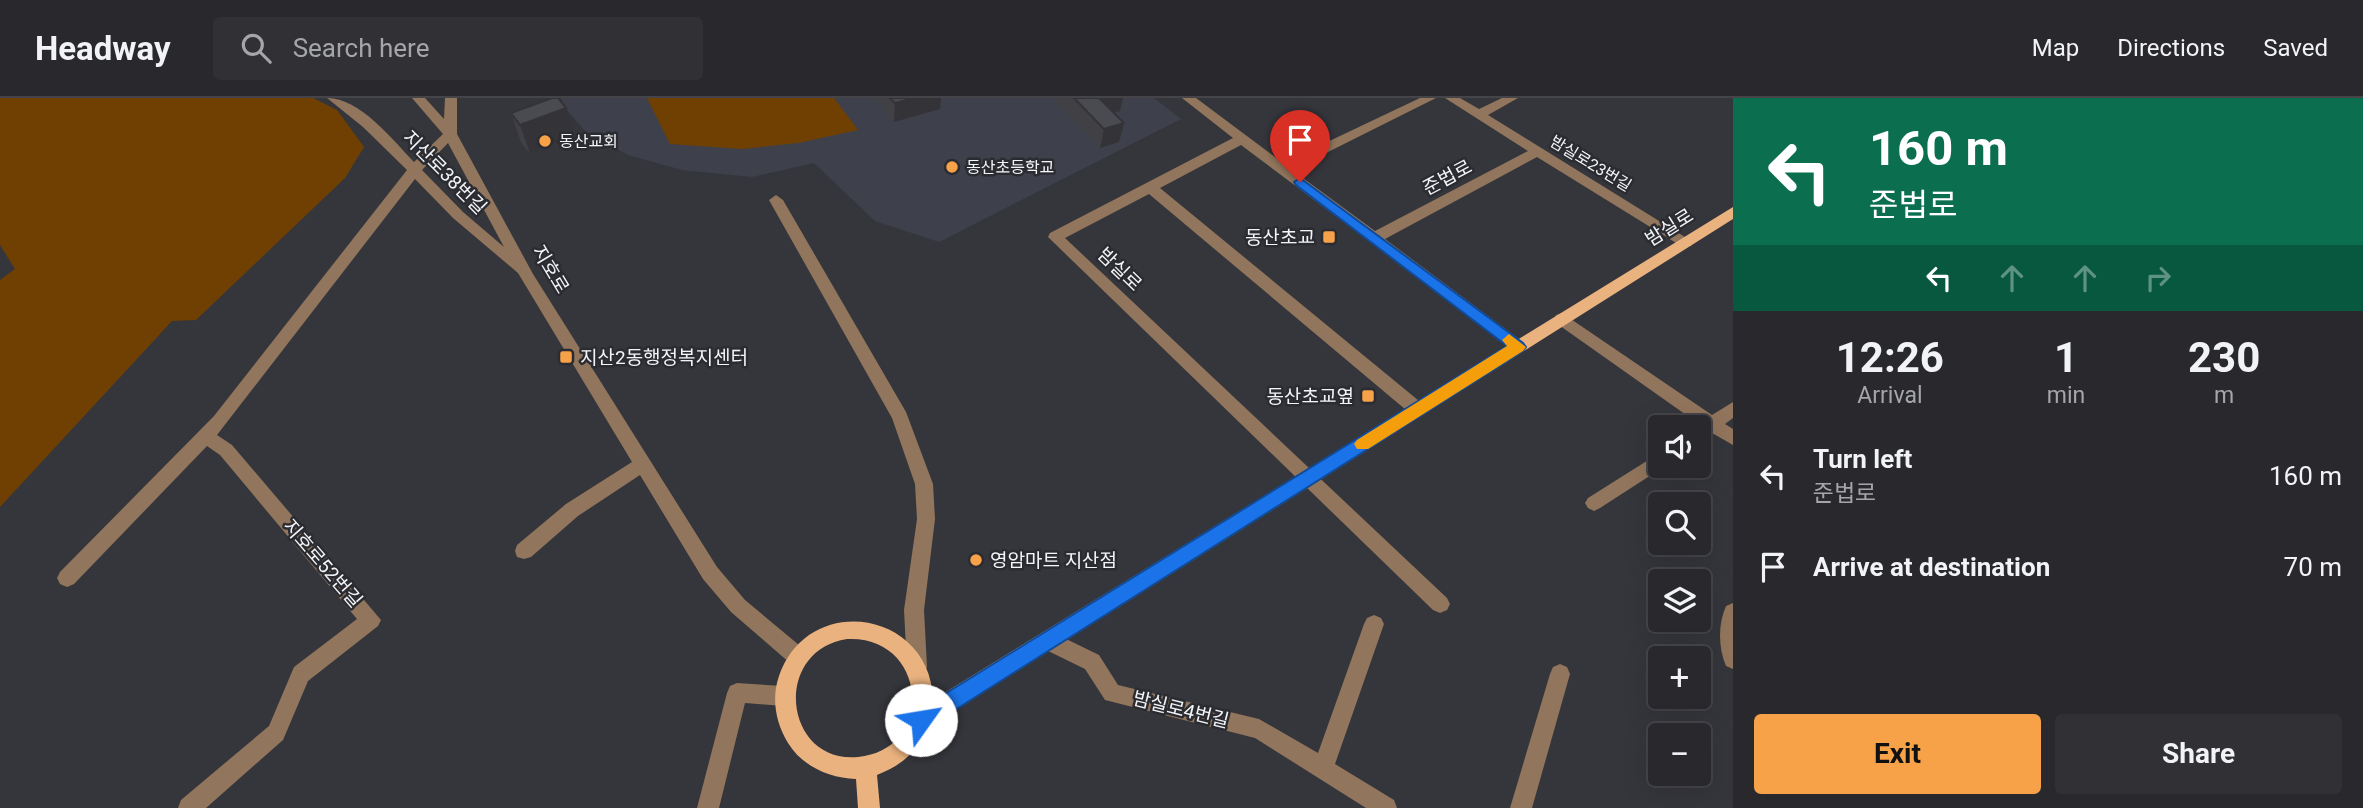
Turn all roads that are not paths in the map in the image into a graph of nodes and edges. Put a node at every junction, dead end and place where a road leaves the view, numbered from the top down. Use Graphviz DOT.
graph roads {
  1 [pos="333,98"];
  2 [pos="418,98"];
  3 [pos="451,98"];
  4 [pos="1430,98"];
  5 [pos="1451,98"];
  6 [pos="1511,98"];
  7 [pos="1195,100"];
  8 [pos="1479,115"];
  9 [pos="450,134"];
  10 [pos="1242,139"];
  11 [pos="1538,151"];
  12 [pos="415,169"];
  13 [pos="1282,169"];
  14 [pos="1150,187"];
  15 [pos="776,200"];
  16 [pos="1733,212"];
  17 [pos="1374,237"];
  18 [pos="1686,242"];
  19 [pos="527,276"];
  20 [pos="1562,319"];
  21 [pos="1518,347"];
  22 [pos="1733,409"];
  23 [pos="1418,410"];
  24 [pos="1689,415"];
  25 [pos="1711,424"];
  26 [pos="1711,430"];
  27 [pos="205,436"];
  28 [pos="1733,438"];
  29 [pos="644,464"];
  30 [pos="1648,468"];
  31 [pos="1308,478"];
  32 [pos="1594,503"];
  33 [pos="524,551"];
  34 [pos="67,578"];
  35 [pos="1440,604"];
  36 [pos="1733,611"];
  37 [pos="1374,624"];
  38 [pos="1049,641"];
  39 [pos="798,657"];
  40 [pos="1733,659"];
  41 [pos="917,667"];
  42 [pos="1560,674"];
  43 [pos="783,696"];
  44 [pos="921,720"];
  45 [pos="866,766"];
  46 [pos="1323,768"];
  47 [pos="189,808"];
  48 [pos="708,808"];
  49 [pos="869,808"];
  50 [pos="1386,808"];
  51 [pos="1521,808"];
  1 -- 12 [label="street, 지산로38번길"];
  2 -- 9 [label="street, 지호로"];
  3 -- 9 [label="street"];
  4 -- 13 [label="street"];
  5 -- 8 [label="street, 밤실로23번길"];
  6 -- 8 [label="street"];
  7 -- 10 [label="street"];
  8 -- 11 [label="street, 밤실로23번길"];
  9 -- 12 [label="street"];
  9 -- 19 [label="street, 지호로"];
  10 -- 13 [label="street"];
  10 -- 14 [label="street, 밤실로"];
  11 -- 17 [label="street, 준법로"];
  11 -- 18 [label="street, 밤실로23번길"];
  12 -- 19 [label="street, 지산로38번길"];
  12 -- 27 [label="street"];
  13 -- 17 [label="street"];
  14 -- 23 [label="street"];
  14 -- 31 [label="street, 밤실로"];
  15 -- 41 [label="street"];
  16 -- 18 [label="main road, 밤실로"];
  17 -- 21 [label="street"];
  18 -- 20 [label="main road, 밤실로"];
  19 -- 29 [label="street, 지호로"];
  20 -- 21 [label="main road, 밤실로"];
  20 -- 24 [label="street"];
  21 -- 23 [label="main road, 밤실로"];
  22 -- 25 [label="street"];
  23 -- 31 [label="main road, 밤실로"];
  26 -- 28 [label="street"];
  27 -- 34 [label="street"];
  27 -- 47 [label="street, 지호로52번길"];
  29 -- 33 [label="street"];
  29 -- 39 [label="street, 지호로"];
  30 -- 32 [label="street"];
  31 -- 35 [label="street"];
  31 -- 38 [label="main road, 밤실로"];
  36 -- 40 [label="street"];
  37 -- 46 [label="street"];
  38 -- 44 [label="main road, 밤실로"];
  38 -- 46 [label="street, 밤실로4번길"];
  39 -- 41 [label="main road"];
  39 -- 43 [label="main road"];
  41 -- 44 [label="main road"];
  42 -- 51 [label="street"];
  43 -- 45 [label="main road"];
  43 -- 48 [label="street"];
  44 -- 45 [label="main road"];
  45 -- 49 [label="main road"];
  46 -- 50 [label="street, 밤실로4번길"];
}
